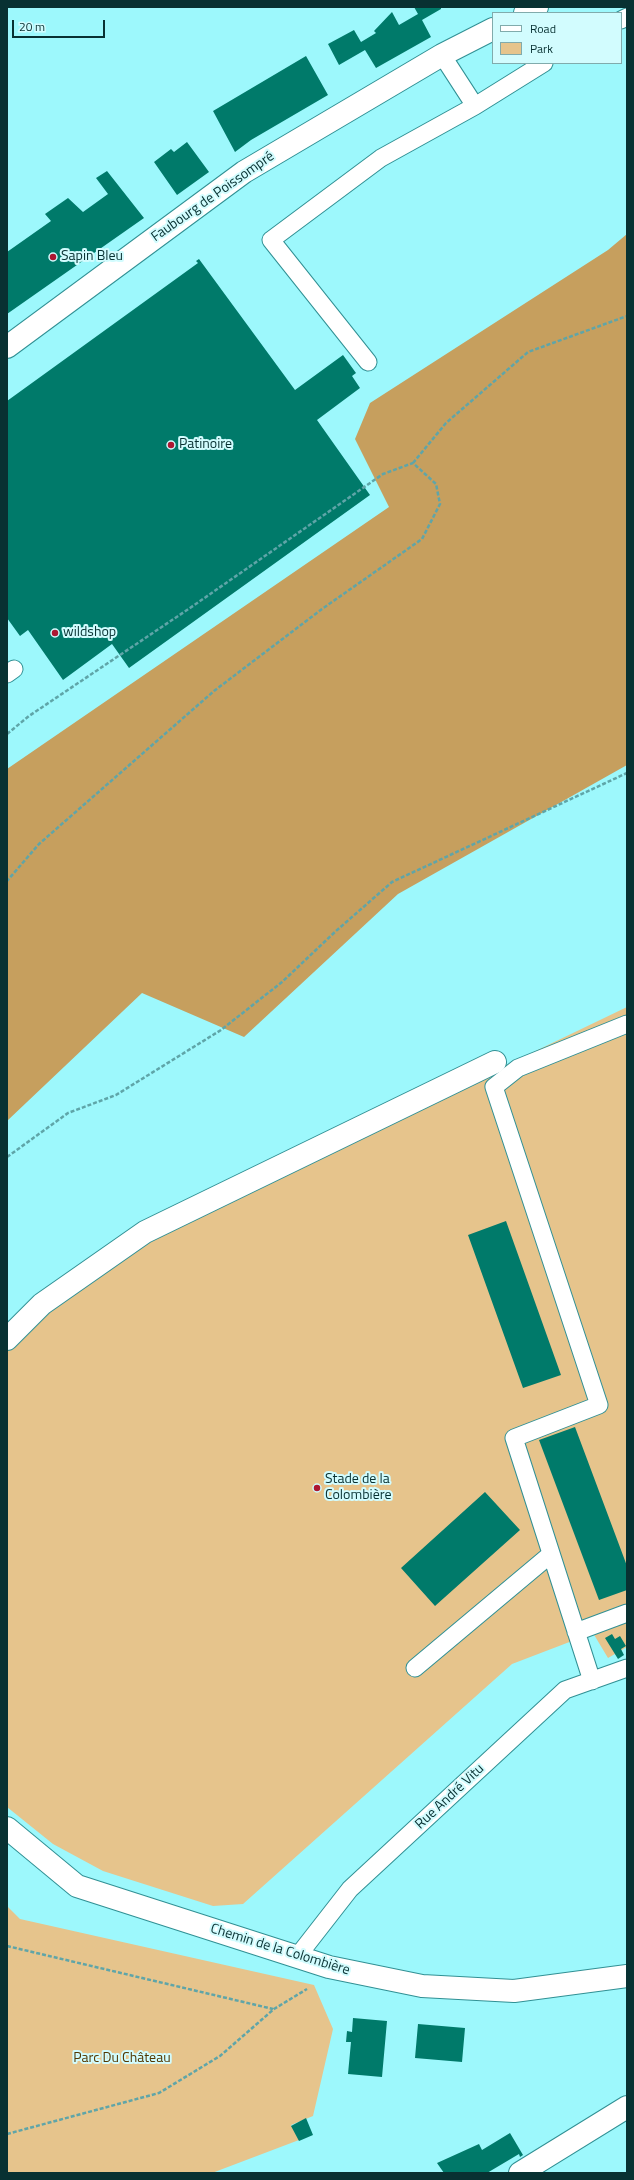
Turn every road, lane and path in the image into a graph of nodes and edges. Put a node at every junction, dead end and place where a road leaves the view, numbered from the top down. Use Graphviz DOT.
graph roads {
  1 [pos="537,7"];
  2 [pos="527,12"];
  3 [pos="492,30"];
  4 [pos="442,55"];
  5 [pos="542,64"];
  6 [pos="475,106"];
  7 [pos="627,316"];
  8 [pos="7,347"];
  9 [pos="368,362"];
  10 [pos="413,464"];
  11 [pos="7,734"];
  12 [pos="627,773"];
  13 [pos="7,881"];
  14 [pos="627,1024"];
  15 [pos="495,1062"];
  16 [pos="7,1157"];
  17 [pos="7,1339"];
  18 [pos="551,1554"];
  19 [pos="627,1613"];
  20 [pos="576,1632"];
  21 [pos="415,1668"];
  22 [pos="627,1668"];
  23 [pos="592,1681"];
  24 [pos="7,1828"];
  25 [pos="7,1946"];
  26 [pos="297,1957"];
  27 [pos="329,1967"];
  28 [pos="627,1976"];
  29 [pos="274,2009"];
  30 [pos="627,2107"];
  31 [pos="7,2134"];
  32 [pos="520,2173"];
  1 -- 2 [label="street"];
  3 -- 4 [label="street, Faubourg de Poissompré"];
  4 -- 6 [label="lane"];
  4 -- 8 [label="street, Faubourg de Poissompré"];
  5 -- 6 [label="lane"];
  6 -- 9 [label="lane"];
  7 -- 10 [label="path"];
  10 -- 11 [label="path"];
  10 -- 13 [label="path"];
  12 -- 16 [label="path"];
  14 -- 18 [label="lane"];
  15 -- 17 [label="street"];
  18 -- 20 [label="lane"];
  18 -- 21 [label="lane"];
  19 -- 20 [label="lane"];
  20 -- 23 [label="lane"];
  22 -- 23 [label="lane, Rue André Vitu"];
  23 -- 26 [label="lane, Rue André Vitu"];
  24 -- 26 [label="street, Chemin de la Colombière"];
  25 -- 29 [label="path"];
  26 -- 27 [label="street, Chemin de la Colombière"];
  27 -- 28 [label="street, Chemin de la Colombière"];
  27 -- 29 [label="path"];
  29 -- 31 [label="path"];
  30 -- 32 [label="street"];
}
